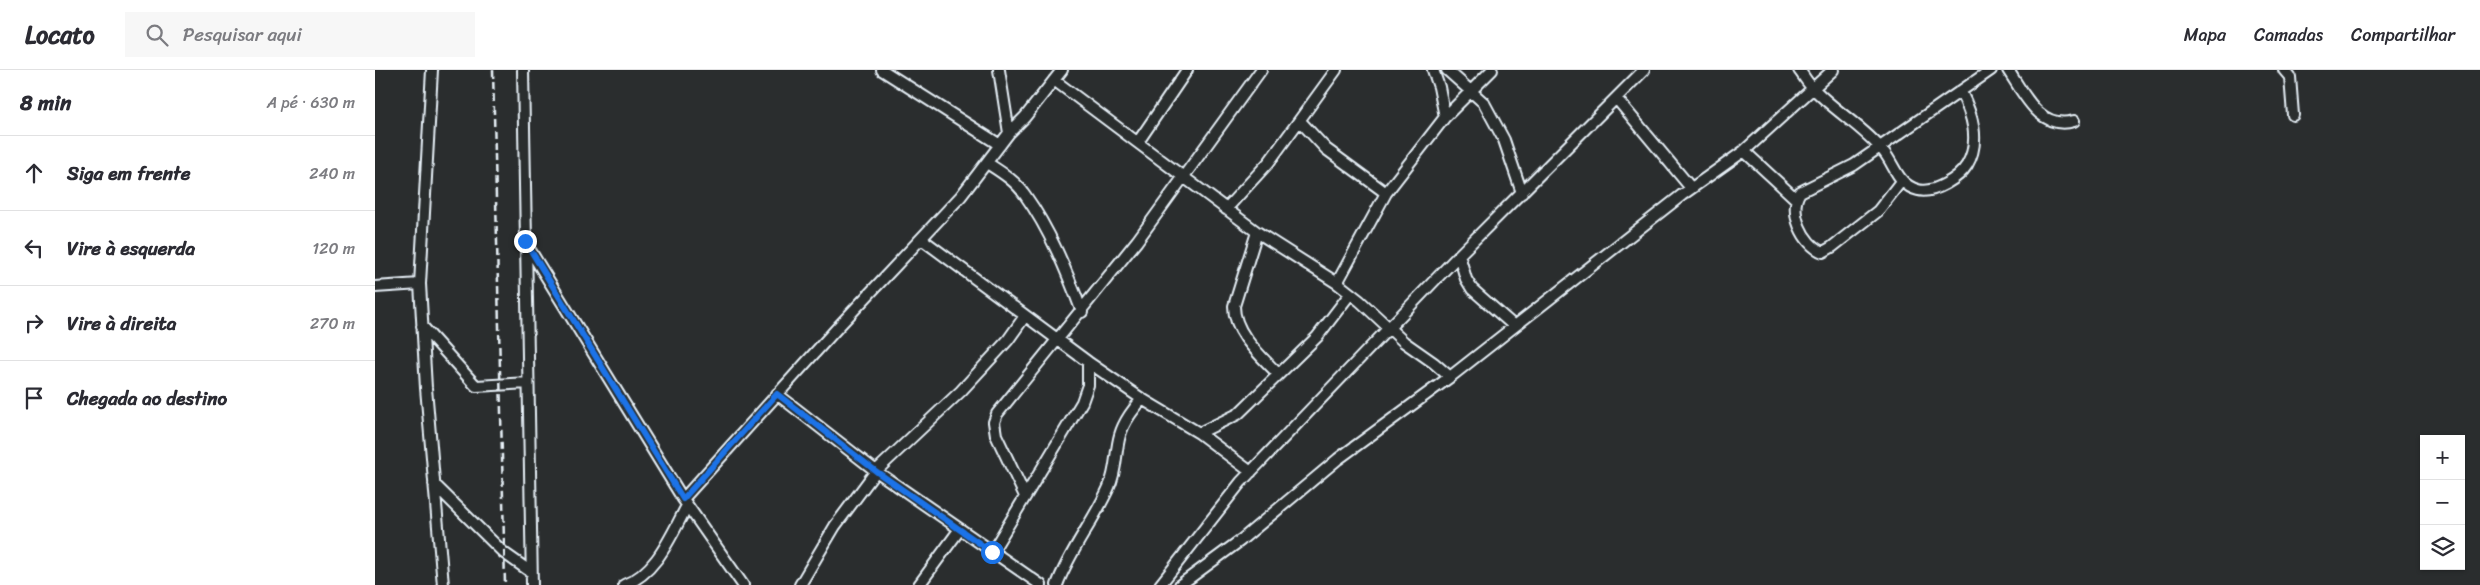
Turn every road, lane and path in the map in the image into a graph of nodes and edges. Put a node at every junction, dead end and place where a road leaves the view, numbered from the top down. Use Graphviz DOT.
graph roads {
  1 [pos="432,70"];
  2 [pos="523,70"];
  3 [pos="533,70"];
  4 [pos="882,70"];
  5 [pos="999,70"];
  6 [pos="1062,70"];
  7 [pos="1187,70"];
  8 [pos="1261,70"];
  9 [pos="1337,70"];
  10 [pos="1433,70"];
  11 [pos="1447,70"];
  12 [pos="1491,70"];
  13 [pos="1644,70"];
  14 [pos="1799,70"];
  15 [pos="1833,70"];
  16 [pos="1991,70"];
  17 [pos="2008,70"];
  18 [pos="2284,70"];
  19 [pos="1054,80"];
  20 [pos="523,82"];
  21 [pos="1812,88"];
  22 [pos="1471,89"];
  23 [pos="1961,92"];
  24 [pos="1616,98"];
  25 [pos="2293,115"];
  26 [pos="1445,117"];
  27 [pos="1300,121"];
  28 [pos="2074,121"];
  29 [pos="1009,133"];
  30 [pos="1138,142"];
  31 [pos="1000,145"];
  32 [pos="1879,146"];
  33 [pos="1743,151"];
  34 [pos="987,163"];
  35 [pos="1183,178"];
  36 [pos="1901,180"];
  37 [pos="1691,188"];
  38 [pos="1386,193"];
  39 [pos="1522,193"];
  40 [pos="1796,198"];
  41 [pos="1226,209"];
  42 [pos="1257,232"];
  43 [pos="923,240"];
  44 [pos="525,241"];
  45 [pos="1459,255"];
  46 [pos="420,284"];
  47 [pos="1337,284"];
  48 [pos="375,286"];
  49 [pos="1350,294"];
  50 [pos="1082,312"];
  51 [pos="1025,316"];
  52 [pos="422,326"];
  53 [pos="1513,326"];
  54 [pos="1388,328"];
  55 [pos="1059,339"];
  56 [pos="1087,362"];
  57 [pos="1278,374"];
  58 [pos="1450,377"];
  59 [pos="528,383"];
  60 [pos="777,394"];
  61 [pos="1142,399"];
  62 [pos="1199,433"];
  63 [pos="877,472"];
  64 [pos="1251,472"];
  65 [pos="434,484"];
  66 [pos="1025,496"];
  67 [pos="685,502"];
  68 [pos="960,529"];
  69 [pos="992,552"];
  70 [pos="531,572"];
  71 [pos="443,585"];
  72 [pos="531,585"];
  73 [pos="624,585"];
  74 [pos="743,585"];
  75 [pos="800,585"];
  76 [pos="919,585"];
  77 [pos="1039,585"];
  78 [pos="1057,585"];
  79 [pos="1161,585"];
  80 [pos="1180,585"];
  1 -- 46 [label="street"];
  2 -- 20 [label="street"];
  3 -- 20 [label="street"];
  4 -- 31 [label="street"];
  5 -- 29 [label="street"];
  6 -- 19 [label="street"];
  7 -- 30 [label="street"];
  8 -- 35 [label="street"];
  9 -- 27 [label="street"];
  10 -- 26 [label="street"];
  11 -- 22 [label="street"];
  12 -- 22 [label="street"];
  13 -- 24 [label="street"];
  14 -- 21 [label="street"];
  15 -- 21 [label="street"];
  16 -- 23 [label="street"];
  17 -- 28 [label="street"];
  18 -- 25 [label="street"];
  19 -- 29 [label="street"];
  19 -- 30 [label="street"];
  20 -- 44 [label="street"];
  21 -- 32 [label="street"];
  21 -- 33 [label="street"];
  22 -- 26 [label="street"];
  22 -- 39 [label="street"];
  23 -- 32 [label="street"];
  23 -- 36 [label="street"];
  24 -- 37 [label="street"];
  24 -- 39 [label="street"];
  26 -- 38 [label="street"];
  27 -- 38 [label="street"];
  27 -- 41 [label="street"];
  29 -- 31 [label="street"];
  30 -- 35 [label="street"];
  31 -- 34 [label="street"];
  32 -- 36 [label="street"];
  32 -- 40 [label="street"];
  33 -- 37 [label="street"];
  33 -- 40 [label="street"];
  34 -- 43 [label="street"];
  34 -- 50 [label="street"];
  35 -- 41 [label="street"];
  35 -- 50 [label="street"];
  36 -- 40 [label="street"];
  37 -- 53 [label="street"];
  38 -- 47 [label="street"];
  39 -- 45 [label="street"];
  41 -- 42 [label="street"];
  42 -- 47 [label="street"];
  42 -- 57 [label="street"];
  43 -- 51 [label="street"];
  43 -- 60 [label="street"];
  44 -- 59 [label="street"];
  44 -- 67 [label="street"];
  45 -- 53 [label="street"];
  45 -- 54 [label="street"];
  46 -- 48 [label="street"];
  46 -- 52 [label="street"];
  47 -- 49 [label="street"];
  49 -- 54 [label="street"];
  49 -- 57 [label="street"];
  50 -- 55 [label="street"];
  51 -- 55 [label="street"];
  51 -- 63 [label="street"];
  52 -- 59 [label="street"];
  52 -- 65 [label="street"];
  53 -- 58 [label="street"];
  54 -- 58 [label="street"];
  54 -- 64 [label="street"];
  55 -- 56 [label="street"];
  55 -- 66 [label="street"];
  56 -- 61 [label="street"];
  56 -- 66 [label="street"];
  57 -- 62 [label="street"];
  58 -- 80 [label="street"];
  59 -- 70 [label="street"];
  60 -- 63 [label="street"];
  60 -- 67 [label="street"];
  61 -- 62 [label="street"];
  61 -- 78 [label="street"];
  62 -- 64 [label="street"];
  63 -- 68 [label="street"];
  63 -- 75 [label="street"];
  64 -- 79 [label="street"];
  65 -- 70 [label="street"];
  65 -- 71 [label="street"];
  66 -- 69 [label="street"];
  67 -- 73 [label="street"];
  67 -- 74 [label="street"];
  68 -- 69 [label="street"];
  68 -- 76 [label="street"];
  69 -- 77 [label="street"];
  70 -- 72 [label="street"];
}
